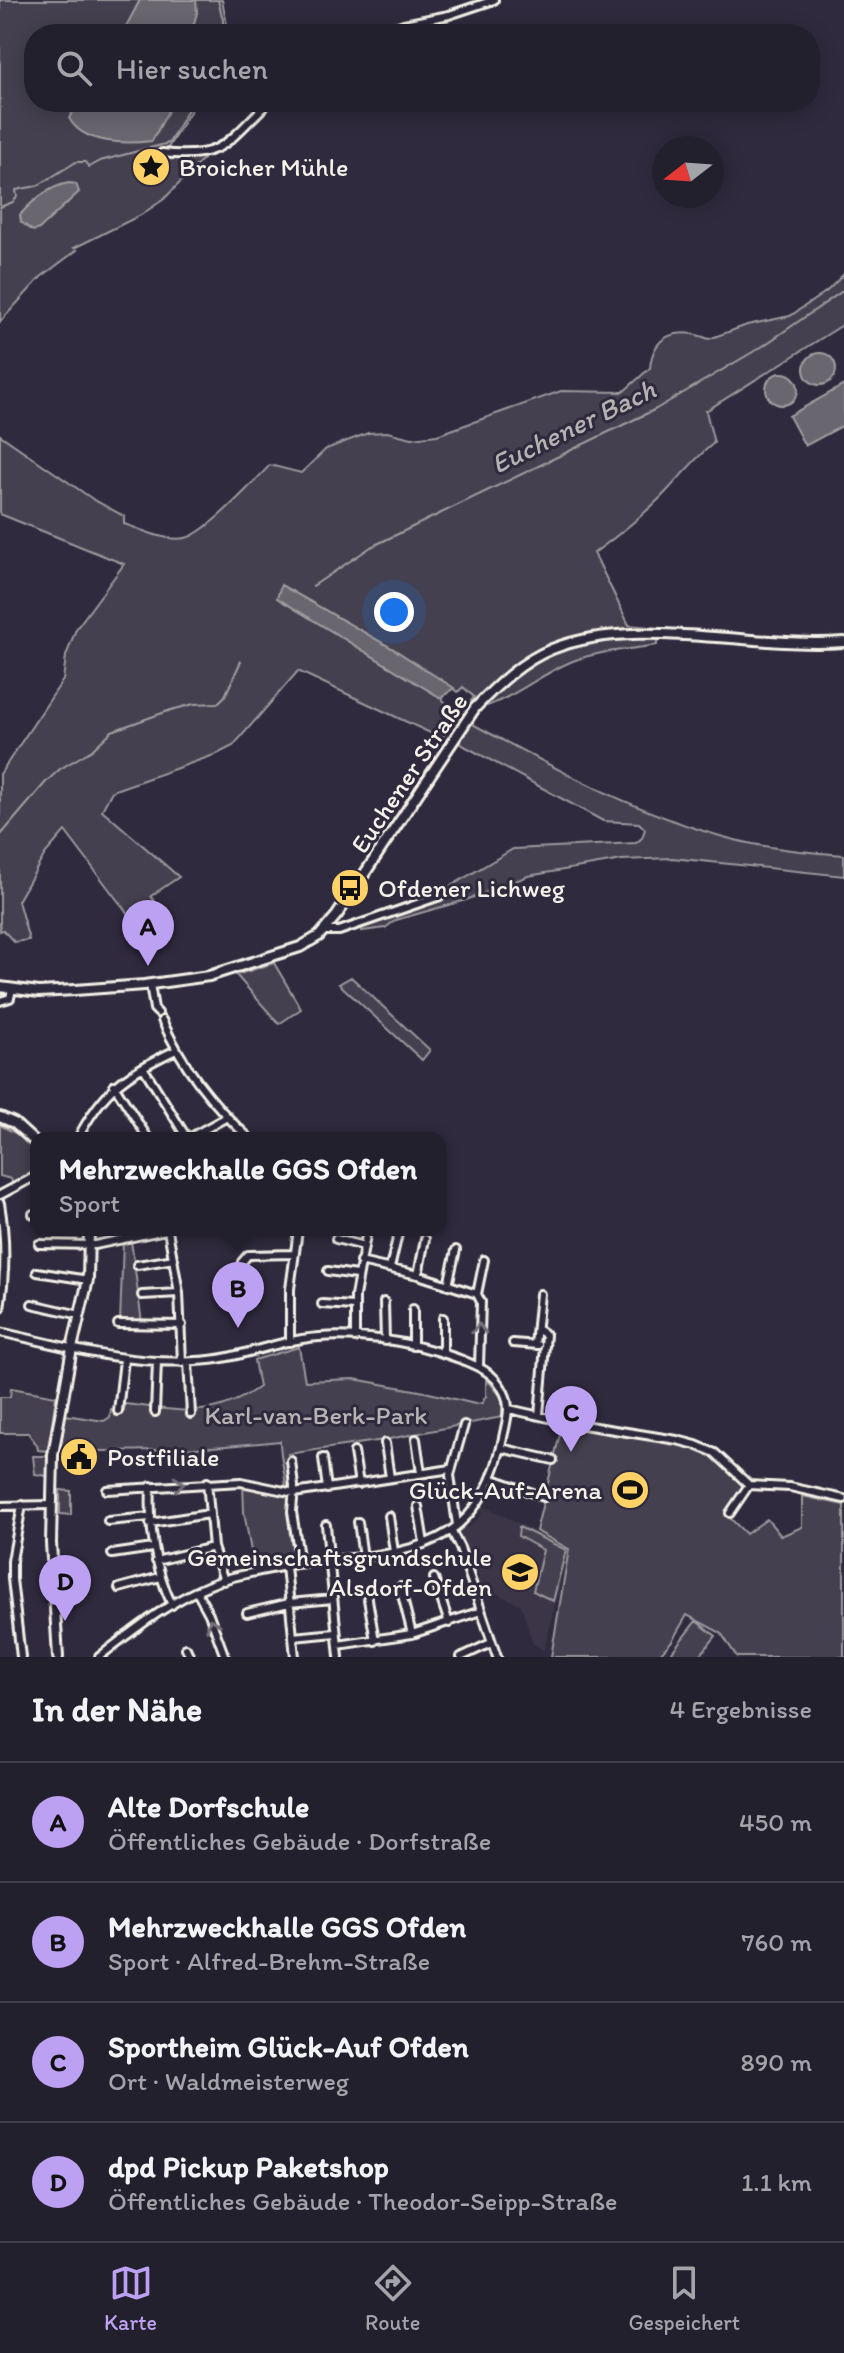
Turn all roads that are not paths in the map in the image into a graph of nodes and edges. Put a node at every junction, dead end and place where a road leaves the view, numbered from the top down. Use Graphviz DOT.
graph roads {
  1 [pos="494,0"];
  2 [pos="404,24"];
  3 [pos="258,112"];
  4 [pos="153,175"];
  5 [pos="844,642"];
  6 [pos="440,896"];
  7 [pos="324,931"];
  8 [pos="150,984"];
  9 [pos="0,987"];
  10 [pos="12,989"];
  11 [pos="0,1001"];
  12 [pos="176,1050"];
  13 [pos="143,1067"];
  14 [pos="114,1085"];
  15 [pos="0,1117"];
  16 [pos="227,1117"];
  17 [pos="82,1132"];
  18 [pos="144,1132"];
  19 [pos="184,1132"];
  20 [pos="199,1132"];
  21 [pos="243,1132"];
  22 [pos="30,1138"];
  23 [pos="30,1179"];
  24 [pos="0,1195"];
  25 [pos="0,1203"];
  26 [pos="2,1230"];
  27 [pos="89,1236"];
  28 [pos="134,1236"];
  29 [pos="168,1236"];
  30 [pos="297,1236"];
  31 [pos="366,1236"];
  32 [pos="398,1236"];
  33 [pos="336,1239"];
  34 [pos="425,1239"];
  35 [pos="39,1244"];
  36 [pos="90,1244"];
  37 [pos="364,1246"];
  38 [pos="456,1250"];
  39 [pos="294,1254"];
  40 [pos="174,1259"];
  41 [pos="484,1260"];
  42 [pos="242,1262"];
  43 [pos="360,1262"];
  44 [pos="3,1265"];
  45 [pos="137,1265"];
  46 [pos="390,1268"];
  47 [pos="328,1271"];
  48 [pos="37,1272"];
  49 [pos="357,1275"];
  50 [pos="418,1275"];
  51 [pos="88,1280"];
  52 [pos="448,1285"];
  53 [pos="179,1293"];
  54 [pos="477,1294"];
  55 [pos="540,1294"];
  56 [pos="142,1295"];
  57 [pos="384,1302"];
  58 [pos="32,1304"];
  59 [pos="322,1304"];
  60 [pos="354,1306"];
  61 [pos="0,1309"];
  62 [pos="413,1309"];
  63 [pos="80,1315"];
  64 [pos="443,1318"];
  65 [pos="118,1324"];
  66 [pos="182,1325"];
  67 [pos="537,1329"];
  68 [pos="0,1332"];
  69 [pos="355,1338"];
  70 [pos="385,1341"];
  71 [pos="290,1342"];
  72 [pos="513,1343"];
  73 [pos="535,1345"];
  74 [pos="545,1345"];
  75 [pos="413,1346"];
  76 [pos="72,1348"];
  77 [pos="443,1353"];
  78 [pos="124,1360"];
  79 [pos="157,1362"];
  80 [pos="185,1362"];
  81 [pos="479,1366"];
  82 [pos="509,1409"];
  83 [pos="118,1411"];
  84 [pos="155,1412"];
  85 [pos="191,1414"];
  86 [pos="539,1415"];
  87 [pos="464,1425"];
  88 [pos="416,1439"];
  89 [pos="385,1443"];
  90 [pos="501,1448"];
  91 [pos="354,1452"];
  92 [pos="323,1458"];
  93 [pos="553,1460"];
  94 [pos="291,1461"];
  95 [pos="451,1469"];
  96 [pos="421,1473"];
  97 [pos="390,1478"];
  98 [pos="493,1479"];
  99 [pos="207,1482"];
  100 [pos="359,1484"];
  101 [pos="749,1485"];
  102 [pos="151,1486"];
  103 [pos="327,1489"];
  104 [pos="107,1490"];
  105 [pos="294,1493"];
  106 [pos="544,1497"];
  107 [pos="844,1499"];
  108 [pos="22,1505"];
  109 [pos="51,1505"];
  110 [pos="0,1506"];
  111 [pos="418,1506"];
  112 [pos="730,1513"];
  113 [pos="209,1514"];
  114 [pos="389,1516"];
  115 [pos="150,1520"];
  116 [pos="108,1521"];
  117 [pos="358,1522"];
  118 [pos="326,1525"];
  119 [pos="454,1528"];
  120 [pos="424,1543"];
  121 [pos="213,1547"];
  122 [pos="153,1548"];
  123 [pos="394,1552"];
  124 [pos="112,1554"];
  125 [pos="363,1557"];
  126 [pos="156,1561"];
  127 [pos="329,1561"];
  128 [pos="300,1563"];
  129 [pos="286,1566"];
  130 [pos="160,1577"];
  131 [pos="434,1578"];
  132 [pos="224,1581"];
  133 [pos="400,1587"];
  134 [pos="119,1588"];
  135 [pos="197,1592"];
  136 [pos="367,1593"];
  137 [pos="333,1599"];
  138 [pos="289,1603"];
  139 [pos="172,1605"];
  140 [pos="481,1611"];
  141 [pos="247,1613"];
  142 [pos="449,1623"];
  143 [pos="336,1633"];
  144 [pos="412,1634"];
  145 [pos="293,1637"];
  146 [pos="375,1641"];
  147 [pos="491,1643"];
  148 [pos="338,1645"];
  149 [pos="186,1648"];
  150 [pos="21,1657"];
  151 [pos="58,1657"];
  152 [pos="99,1657"];
  153 [pos="190,1657"];
  154 [pos="225,1657"];
  155 [pos="295,1657"];
  156 [pos="339,1657"];
  157 [pos="461,1657"];
  158 [pos="497,1657"];
  1 -- 2 [label="street"];
  3 -- 4 [label="street"];
  5 -- 7 [label="main road, Euchener Straße"];
  6 -- 7 [label="street"];
  7 -- 8 [label="main road"];
  8 -- 10 [label="main road"];
  8 -- 12 [label="street"];
  9 -- 10 [label="main road"];
  10 -- 11 [label="street"];
  12 -- 13 [label="street"];
  12 -- 16 [label="street"];
  13 -- 14 [label="street"];
  13 -- 19 [label="street"];
  14 -- 17 [label="street"];
  14 -- 18 [label="street"];
  15 -- 22 [label="main road"];
  16 -- 20 [label="street"];
  16 -- 21 [label="street"];
  23 -- 24 [label="street"];
  25 -- 26 [label="street"];
  26 -- 44 [label="street"];
  27 -- 36 [label="main road"];
  28 -- 36 [label="street"];
  29 -- 40 [label="street"];
  30 -- 39 [label="street"];
  31 -- 37 [label="street"];
  32 -- 46 [label="street"];
  33 -- 37 [label="street"];
  34 -- 50 [label="street"];
  35 -- 36 [label="street"];
  36 -- 51 [label="main road"];
  37 -- 43 [label="street"];
  38 -- 52 [label="street"];
  39 -- 42 [label="street"];
  39 -- 71 [label="street"];
  40 -- 45 [label="street"];
  40 -- 53 [label="street"];
  41 -- 54 [label="street"];
  43 -- 46 [label="street"];
  43 -- 49 [label="street"];
  44 -- 61 [label="street"];
  46 -- 50 [label="street"];
  47 -- 49 [label="street"];
  48 -- 51 [label="street"];
  49 -- 60 [label="street"];
  50 -- 52 [label="street"];
  51 -- 63 [label="main road"];
  52 -- 54 [label="street"];
  53 -- 56 [label="street"];
  53 -- 66 [label="street"];
  81 -- 54 [label="street, one-way"];
  55 -- 67 [label="street"];
  57 -- 70 [label="street"];
  58 -- 63 [label="street"];
  59 -- 60 [label="street"];
  60 -- 69 [label="street"];
  62 -- 75 [label="street"];
  63 -- 76 [label="main road"];
  64 -- 77 [label="street"];
  65 -- 66 [label="street"];
  66 -- 80 [label="street"];
  67 -- 73 [label="street"];
  67 -- 74 [label="street"];
  68 -- 76 [label="street"];
  69 -- 70 [label="street"];
  69 -- 71 [label="street"];
  70 -- 75 [label="street"];
  71 -- 80 [label="street"];
  72 -- 73 [label="street"];
  73 -- 74 [label="street"];
  74 -- 86 [label="street"];
  75 -- 77 [label="street"];
  76 -- 78 [label="street"];
  76 -- 109 [label="main road"];
  77 -- 81 [label="street"];
  78 -- 79 [label="street"];
  78 -- 83 [label="street"];
  79 -- 80 [label="street"];
  79 -- 84 [label="street"];
  80 -- 85 [label="street"];
  81 -- 82 [label="street"];
  82 -- 86 [label="street"];
  82 -- 90 [label="street"];
  86 -- 101 [label="street"];
  87 -- 95 [label="street"];
  88 -- 96 [label="street"];
  89 -- 97 [label="street"];
  90 -- 93 [label="street"];
  90 -- 98 [label="street"];
  91 -- 100 [label="street"];
  92 -- 103 [label="street"];
  94 -- 105 [label="street"];
  95 -- 96 [label="street"];
  95 -- 119 [label="street"];
  96 -- 97 [label="street"];
  97 -- 100 [label="street"];
  98 -- 106 [label="street"];
  98 -- 119 [label="street"];
  102 -- 99 [label="street, one-way"];
  99 -- 105 [label="street"];
  99 -- 113 [label="street"];
  100 -- 103 [label="street"];
  101 -- 107 [label="street"];
  101 -- 112 [label="street"];
  102 -- 104 [label="street"];
  102 -- 115 [label="street"];
  103 -- 105 [label="street"];
  105 -- 128 [label="street"];
  108 -- 109 [label="street"];
  108 -- 110 [label="street"];
  108 -- 150 [label="street"];
  109 -- 151 [label="main road"];
  111 -- 120 [label="street"];
  113 -- 115 [label="street"];
  113 -- 121 [label="street"];
  114 -- 123 [label="street"];
  115 -- 116 [label="street"];
  115 -- 122 [label="street"];
  117 -- 125 [label="street"];
  118 -- 127 [label="street"];
  119 -- 120 [label="street"];
  119 -- 140 [label="street"];
  120 -- 123 [label="street"];
  121 -- 126 [label="street"];
  121 -- 132 [label="street"];
  122 -- 124 [label="street"];
  122 -- 126 [label="street"];
  123 -- 125 [label="street"];
  125 -- 127 [label="street"];
  126 -- 130 [label="street"];
  127 -- 128 [label="street"];
  127 -- 137 [label="street"];
  128 -- 129 [label="street"];
  129 -- 132 [label="street"];
  129 -- 138 [label="street"];
  130 -- 134 [label="street"];
  130 -- 139 [label="street"];
  131 -- 142 [label="street"];
  132 -- 135 [label="street"];
  133 -- 144 [label="street"];
  135 -- 139 [label="street"];
  154 -- 135 [label="street, one-way"];
  136 -- 146 [label="street"];
  137 -- 138 [label="street"];
  137 -- 143 [label="street"];
  138 -- 141 [label="street"];
  138 -- 145 [label="street"];
  139 -- 152 [label="street"];
  140 -- 142 [label="street"];
  140 -- 147 [label="street"];
  142 -- 144 [label="street"];
  143 -- 145 [label="street"];
  143 -- 148 [label="street"];
  144 -- 146 [label="street"];
  145 -- 155 [label="street"];
  146 -- 148 [label="street"];
  147 -- 157 [label="street"];
  147 -- 158 [label="street"];
  148 -- 156 [label="street"];
  149 -- 153 [label="street"];
}
